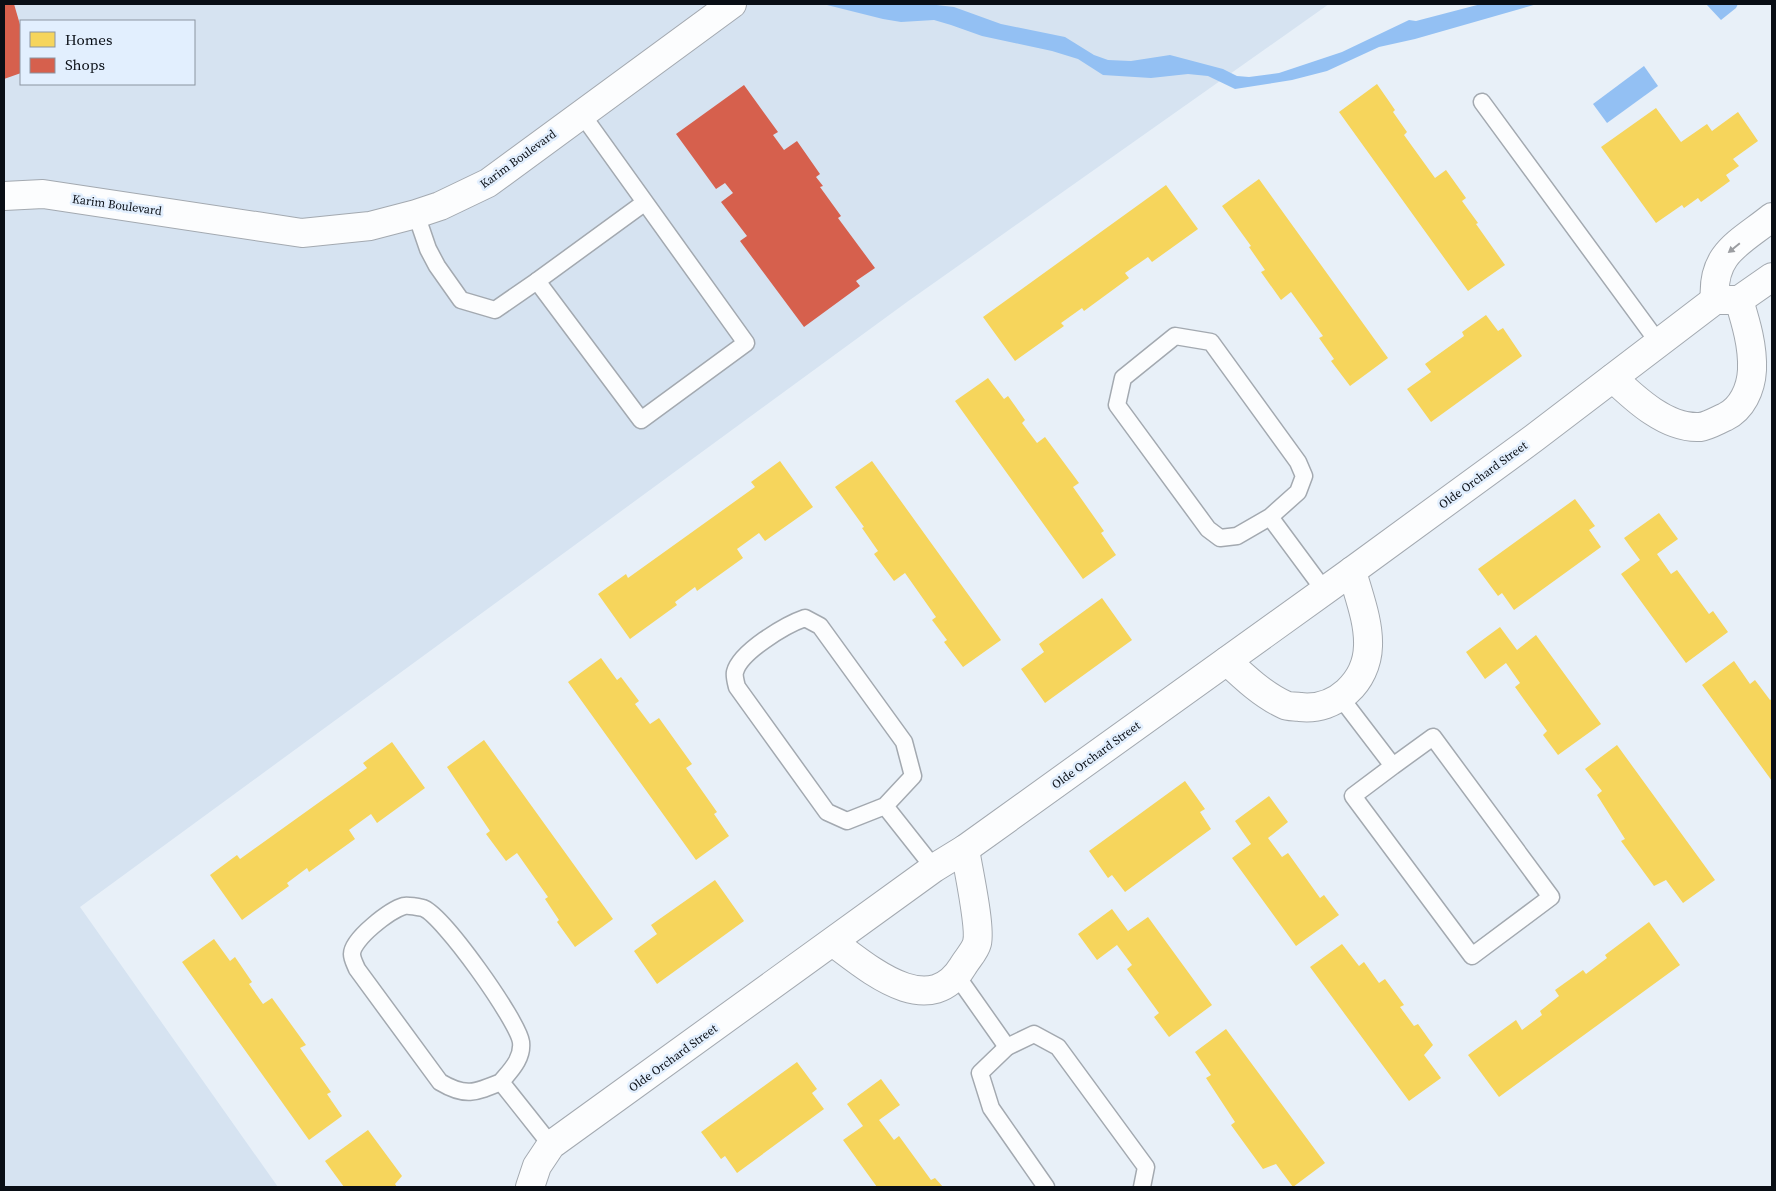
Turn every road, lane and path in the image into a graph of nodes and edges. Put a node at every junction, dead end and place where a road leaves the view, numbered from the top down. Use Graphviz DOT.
graph roads {
  1 [pos="732,4"];
  2 [pos="1482,102"];
  3 [pos="581,112"];
  4 [pos="4,196"];
  5 [pos="644,202"];
  6 [pos="416,214"];
  7 [pos="1772,217"];
  8 [pos="1772,277"];
  9 [pos="537,281"];
  10 [pos="1727,300"];
  11 [pos="1658,342"];
  12 [pos="1613,378"];
  13 [pos="1270,517"];
  14 [pos="1352,571"];
  15 [pos="1324,590"];
  16 [pos="1227,661"];
  17 [pos="1341,698"];
  18 [pos="1392,766"];
  19 [pos="885,806"];
  20 [pos="965,849"];
  21 [pos="934,868"];
  22 [pos="834,942"];
  23 [pos="957,976"];
  24 [pos="1007,1047"];
  25 [pos="501,1082"];
  26 [pos="551,1145"];
  27 [pos="530,1187"];
  28 [pos="1046,1187"];
  29 [pos="1142,1187"];
  1 -- 3 [label="street, Karim Boulevard"];
  2 -- 11 [label="lane"];
  3 -- 5 [label="lane"];
  3 -- 6 [label="street, Karim Boulevard"];
  4 -- 6 [label="street, Karim Boulevard"];
  5 -- 9 [label="lane"];
  5 -- 9 [label="lane"];
  6 -- 9 [label="lane"];
  7 -- 10 [label="street, one-way"];
  8 -- 10 [label="street, Olde Orchard Street"];
  10 -- 11 [label="street, Olde Orchard Street"];
  10 -- 12 [label="street"];
  11 -- 12 [label="street, Olde Orchard Street"];
  12 -- 14 [label="street, Olde Orchard Street"];
  13 -- 13 [label="lane"];
  13 -- 15 [label="lane"];
  14 -- 15 [label="street, Olde Orchard Street"];
  14 -- 17 [label="street"];
  15 -- 16 [label="street, Olde Orchard Street"];
  16 -- 17 [label="street"];
  16 -- 20 [label="street, Olde Orchard Street"];
  17 -- 18 [label="lane"];
  18 -- 18 [label="lane"];
  19 -- 19 [label="lane"];
  19 -- 21 [label="lane"];
  20 -- 21 [label="street, Olde Orchard Street"];
  20 -- 23 [label="street"];
  21 -- 22 [label="street, Olde Orchard Street"];
  22 -- 23 [label="street"];
  22 -- 26 [label="street, Olde Orchard Street"];
  23 -- 24 [label="lane"];
  24 -- 28 [label="lane"];
  24 -- 29 [label="lane"];
  25 -- 25 [label="lane"];
  25 -- 26 [label="lane"];
  26 -- 27 [label="street, Olde Orchard Street"];
}
